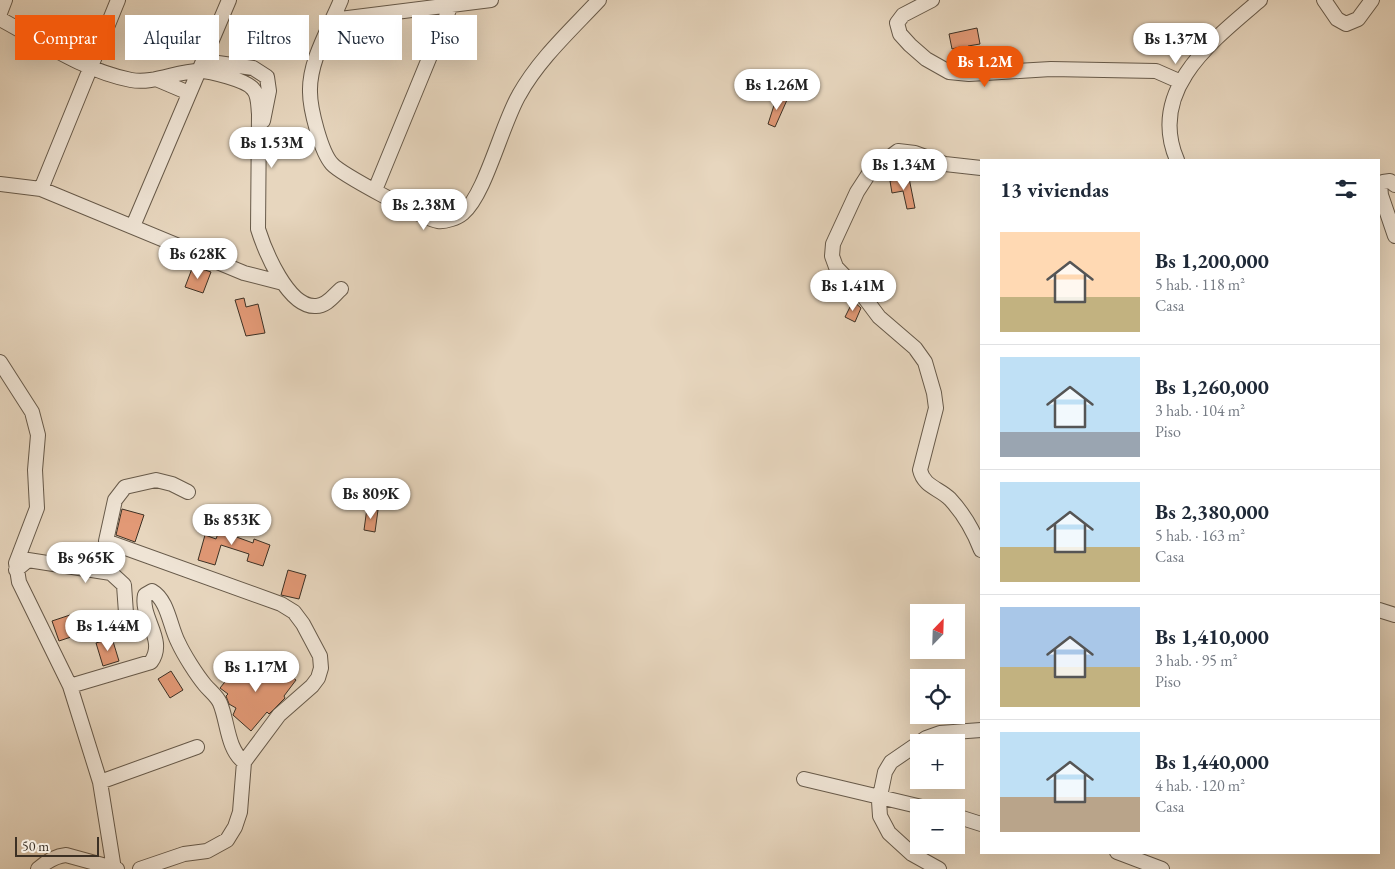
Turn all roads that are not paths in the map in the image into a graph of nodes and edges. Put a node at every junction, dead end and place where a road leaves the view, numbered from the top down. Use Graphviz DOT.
graph roads {
  1 [pos="5,0"];
  2 [pos="118,0"];
  3 [pos="229,0"];
  4 [pos="341,0"];
  5 [pos="491,0"];
  6 [pos="599,0"];
  7 [pos="932,0"];
  8 [pos="1260,0"];
  9 [pos="1324,0"];
  10 [pos="1372,0"];
  11 [pos="452,3"];
  12 [pos="0,13"];
  13 [pos="334,15"];
  14 [pos="367,15"];
  15 [pos="0,19"];
  16 [pos="319,51"];
  17 [pos="202,66"];
  18 [pos="91,68"];
  19 [pos="156,79"];
  20 [pos="1181,82"];
  21 [pos="189,93"];
  22 [pos="1177,159"];
  23 [pos="980,168"];
  24 [pos="0,184"];
  25 [pos="1395,185"];
  26 [pos="41,189"];
  27 [pos="375,190"];
  28 [pos="133,226"];
  29 [pos="1395,236"];
  30 [pos="283,283"];
  31 [pos="341,288"];
  32 [pos="0,362"];
  33 [pos="188,492"];
  34 [pos="980,548"];
  35 [pos="16,570"];
  36 [pos="1380,610"];
  37 [pos="1395,615"];
  38 [pos="129,624"];
  39 [pos="70,686"];
  40 [pos="980,730"];
  41 [pos="940,733"];
  42 [pos="980,740"];
  43 [pos="197,747"];
  44 [pos="244,762"];
  45 [pos="804,779"];
  46 [pos="100,782"];
  47 [pos="881,795"];
  48 [pos="910,803"];
  49 [pos="965,819"];
  50 [pos="980,824"];
  51 [pos="1122,854"];
  52 [pos="38,869"];
  53 [pos="115,869"];
  54 [pos="140,869"];
  55 [pos="939,869"];
  56 [pos="1162,869"];
  1 -- 12 [label="street"];
  2 -- 18 [label="street"];
  3 -- 17 [label="street"];
  4 -- 13 [label="street"];
  5 -- 11 [label="street"];
  6 -- 27 [label="street"];
  7 -- 20 [label="street"];
  8 -- 20 [label="street"];
  9 -- 10 [label="street"];
  11 -- 14 [label="street"];
  11 -- 27 [label="street"];
  15 -- 18 [label="street"];
  16 -- 27 [label="street"];
  17 -- 19 [label="street"];
  17 -- 21 [label="street"];
  17 -- 30 [label="street"];
  18 -- 19 [label="street"];
  18 -- 26 [label="street"];
  19 -- 21 [label="street"];
  20 -- 22 [label="street"];
  21 -- 28 [label="street"];
  23 -- 34 [label="street"];
  24 -- 26 [label="street"];
  25 -- 29 [label="street"];
  26 -- 28 [label="street"];
  28 -- 30 [label="street"];
  30 -- 31 [label="street"];
  32 -- 35 [label="street"];
  33 -- 44 [label="street"];
  35 -- 38 [label="street"];
  35 -- 39 [label="street"];
  36 -- 37 [label="street"];
  39 -- 44 [label="street"];
  39 -- 46 [label="street"];
  40 -- 41 [label="street"];
  41 -- 42 [label="street"];
  41 -- 47 [label="street"];
  43 -- 46 [label="street"];
  44 -- 54 [label="street"];
  45 -- 47 [label="street"];
  46 -- 53 [label="street"];
  47 -- 48 [label="street"];
  47 -- 55 [label="street"];
  49 -- 50 [label="street"];
  51 -- 56 [label="street"];
  52 -- 53 [label="street"];
}
